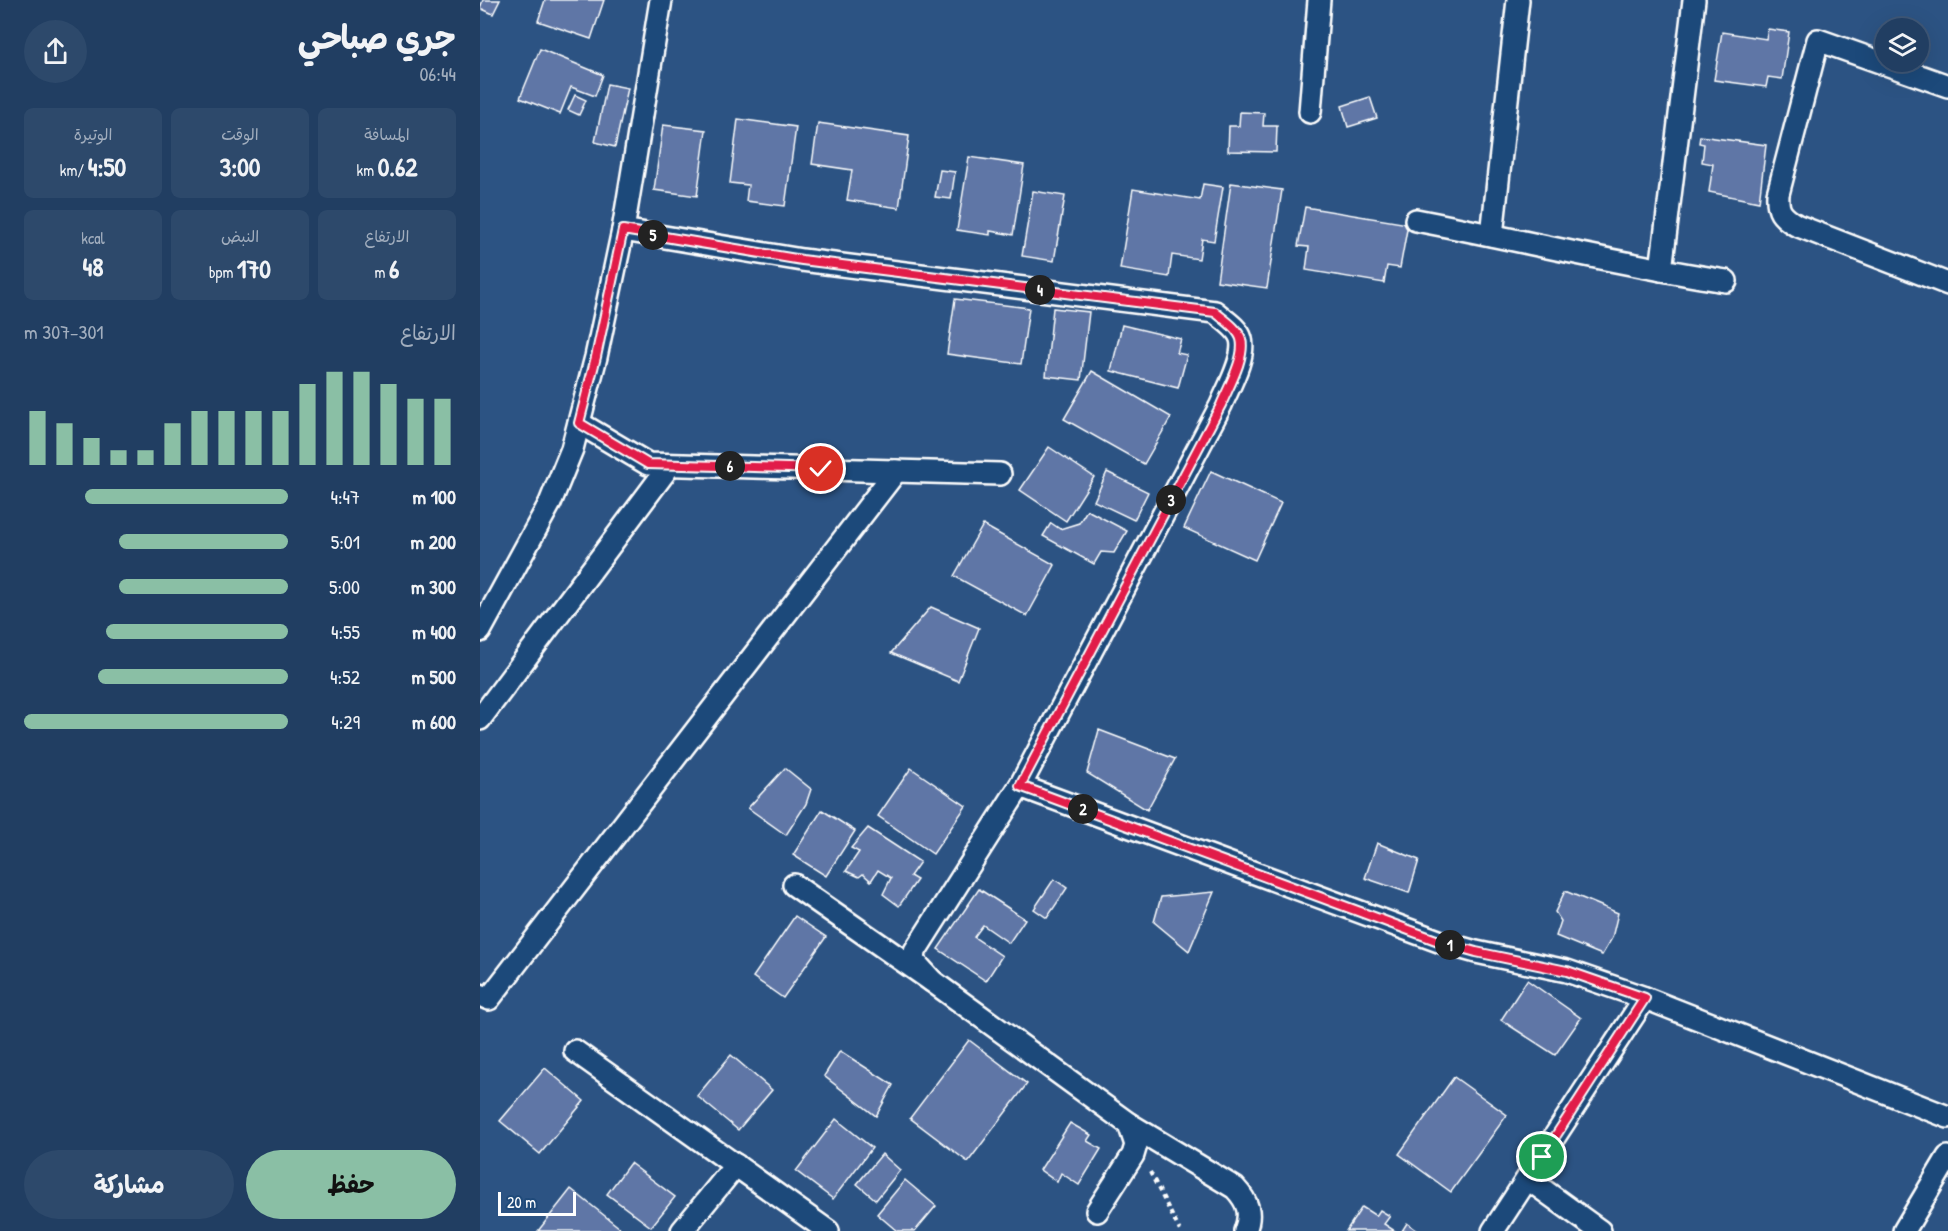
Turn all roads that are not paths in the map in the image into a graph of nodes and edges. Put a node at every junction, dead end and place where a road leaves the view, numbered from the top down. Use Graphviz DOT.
graph roads {
  1 [pos="661,0"];
  2 [pos="1319,0"];
  3 [pos="1518,0"];
  4 [pos="1694,0"];
  5 [pos="1948,86"];
  6 [pos="1310,112"];
  7 [pos="1416,220"];
  8 [pos="623,230"];
  9 [pos="1492,235"];
  10 [pos="1661,270"];
  11 [pos="1726,280"];
  12 [pos="1948,284"];
  13 [pos="579,423"];
  14 [pos="670,465"];
  15 [pos="896,471"];
  16 [pos="1000,474"];
  17 [pos="480,631"];
  18 [pos="480,718"];
  19 [pos="1020,786"];
  20 [pos="794,885"];
  21 [pos="932,981"];
  22 [pos="480,995"];
  23 [pos="1645,998"];
  24 [pos="575,1051"];
  25 [pos="1948,1117"];
  26 [pos="1129,1124"];
  27 [pos="1948,1157"];
  28 [pos="736,1165"];
  29 [pos="1528,1179"];
  30 [pos="1096,1211"];
  31 [pos="682,1231"];
  32 [pos="828,1231"];
  33 [pos="1245,1231"];
  34 [pos="1493,1231"];
  35 [pos="1600,1231"];
  36 [pos="1904,1231"];
  1 -- 8 [label="street"];
  2 -- 6 [label="street"];
  3 -- 9 [label="street"];
  4 -- 10 [label="street"];
  5 -- 12 [label="street"];
  7 -- 9 [label="street"];
  8 -- 13 [label="street"];
  8 -- 19 [label="street"];
  9 -- 10 [label="street"];
  10 -- 11 [label="street"];
  13 -- 14 [label="street"];
  13 -- 17 [label="street"];
  14 -- 15 [label="street"];
  14 -- 18 [label="street"];
  15 -- 16 [label="street"];
  15 -- 22 [label="street"];
  19 -- 21 [label="street"];
  19 -- 23 [label="street"];
  20 -- 21 [label="street"];
  21 -- 26 [label="street"];
  23 -- 25 [label="street"];
  23 -- 29 [label="street"];
  24 -- 28 [label="street"];
  26 -- 30 [label="street"];
  26 -- 33 [label="street"];
  27 -- 36 [label="street"];
  28 -- 31 [label="street"];
  28 -- 32 [label="street"];
  29 -- 34 [label="street"];
  29 -- 35 [label="street"];
}
